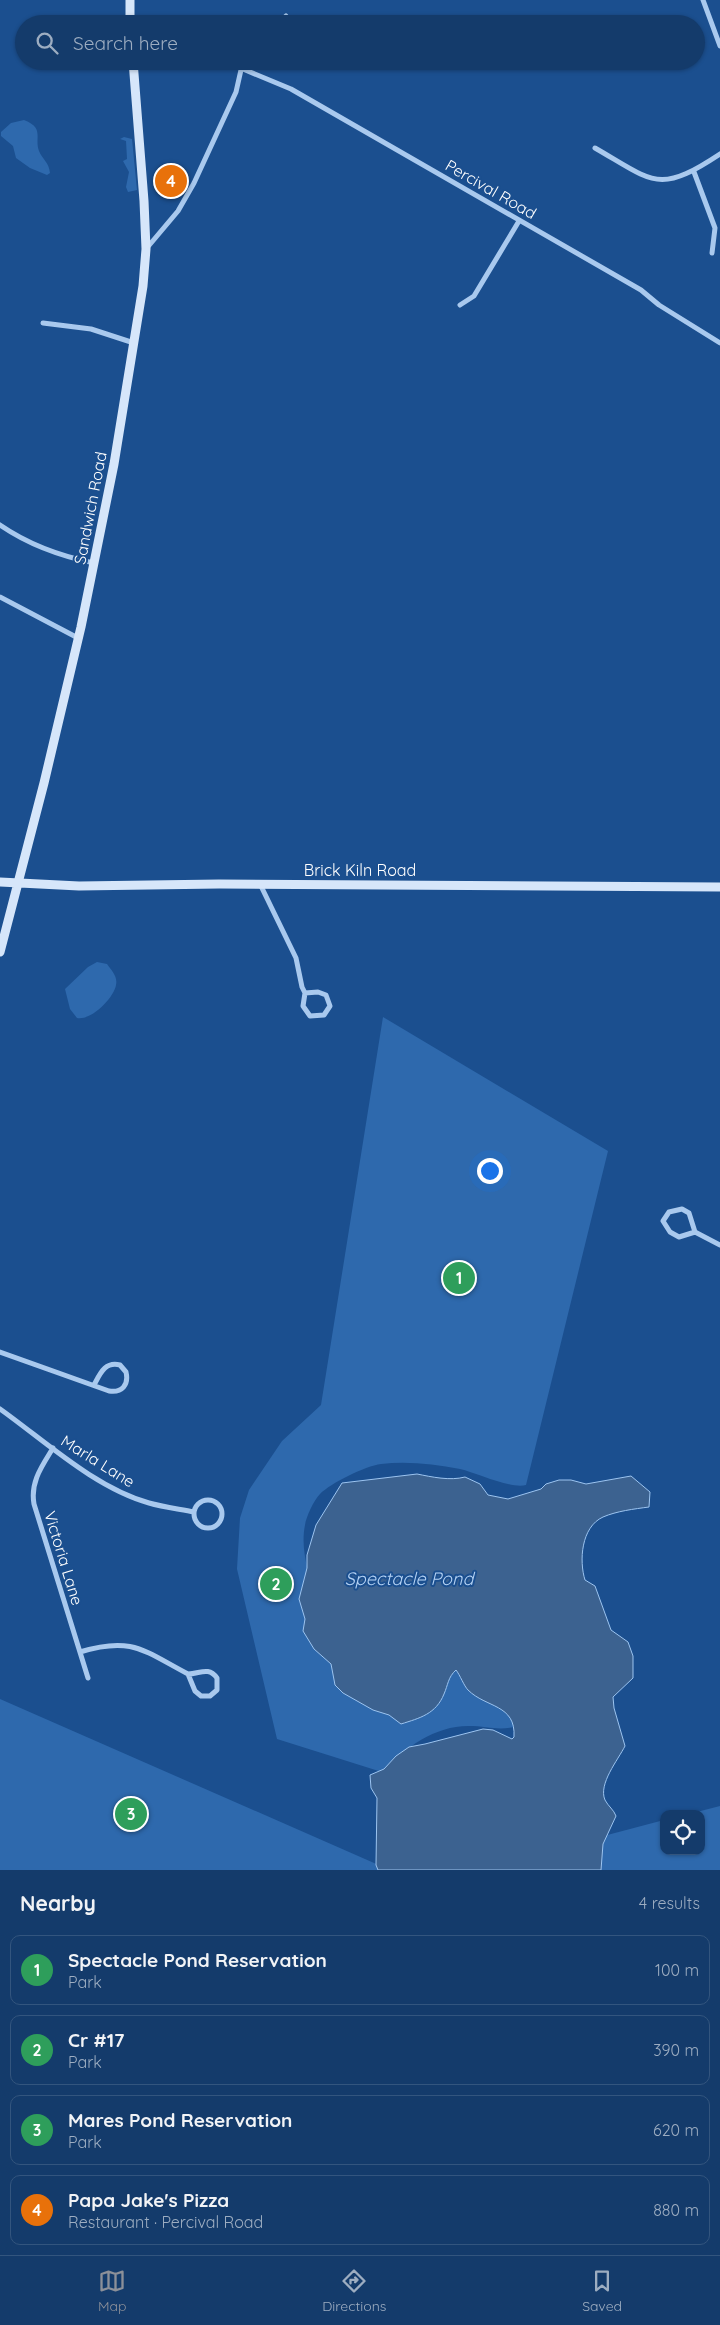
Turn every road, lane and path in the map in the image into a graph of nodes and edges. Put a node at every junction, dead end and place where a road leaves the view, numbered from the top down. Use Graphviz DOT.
graph roads {
  1 [pos="130,0"];
  2 [pos="703,0"];
  3 [pos="130,15"];
  4 [pos="720,46"];
  5 [pos="133,70"];
  6 [pos="242,70"];
  7 [pos="248,70"];
  8 [pos="595,148"];
  9 [pos="720,154"];
  10 [pos="694,172"];
  11 [pos="519,221"];
  12 [pos="146,249"];
  13 [pos="712,253"];
  14 [pos="460,305"];
  15 [pos="43,323"];
  16 [pos="134,343"];
  17 [pos="720,343"];
  18 [pos="0,526"];
  19 [pos="94,563"];
  20 [pos="0,597"];
  21 [pos="78,638"];
  22 [pos="0,882"];
  23 [pos="19,883"];
  24 [pos="260,884"];
  25 [pos="720,887"];
  26 [pos="0,952"];
  27 [pos="305,993"];
  28 [pos="694,1232"];
  29 [pos="720,1245"];
  30 [pos="0,1352"];
  31 [pos="94,1385"];
  32 [pos="0,1409"];
  33 [pos="53,1448"];
  34 [pos="194,1512"];
  35 [pos="80,1652"];
  36 [pos="188,1674"];
  37 [pos="88,1678"];
  1 -- 3 [label="main road"];
  2 -- 4 [label="street"];
  5 -- 12 [label="main road, Sandwich Road"];
  6 -- 12 [label="street"];
  7 -- 11 [label="street, Percival Road"];
  8 -- 10 [label="street"];
  9 -- 10 [label="street"];
  10 -- 13 [label="street"];
  11 -- 14 [label="street"];
  11 -- 17 [label="street, Percival Road"];
  12 -- 16 [label="main road, Sandwich Road"];
  15 -- 16 [label="street"];
  16 -- 19 [label="main road, Sandwich Road"];
  18 -- 19 [label="street"];
  19 -- 21 [label="main road, Sandwich Road"];
  20 -- 21 [label="street"];
  21 -- 23 [label="main road, Sandwich Road"];
  22 -- 23 [label="main road, Brick Kiln Road"];
  23 -- 24 [label="main road, Brick Kiln Road"];
  23 -- 26 [label="main road, Sandwich Road"];
  24 -- 25 [label="main road, Brick Kiln Road"];
  24 -- 27 [label="street"];
  27 -- 27 [label="street"];
  28 -- 28 [label="street"];
  28 -- 29 [label="street"];
  30 -- 31 [label="street"];
  31 -- 31 [label="street"];
  32 -- 33 [label="street, Marla Lane"];
  33 -- 34 [label="street, Marla Lane"];
  33 -- 35 [label="street, Victoria Lane"];
  34 -- 34 [label="street"];
  35 -- 36 [label="street"];
  35 -- 37 [label="street, Victoria Lane"];
  36 -- 36 [label="street"];
}
